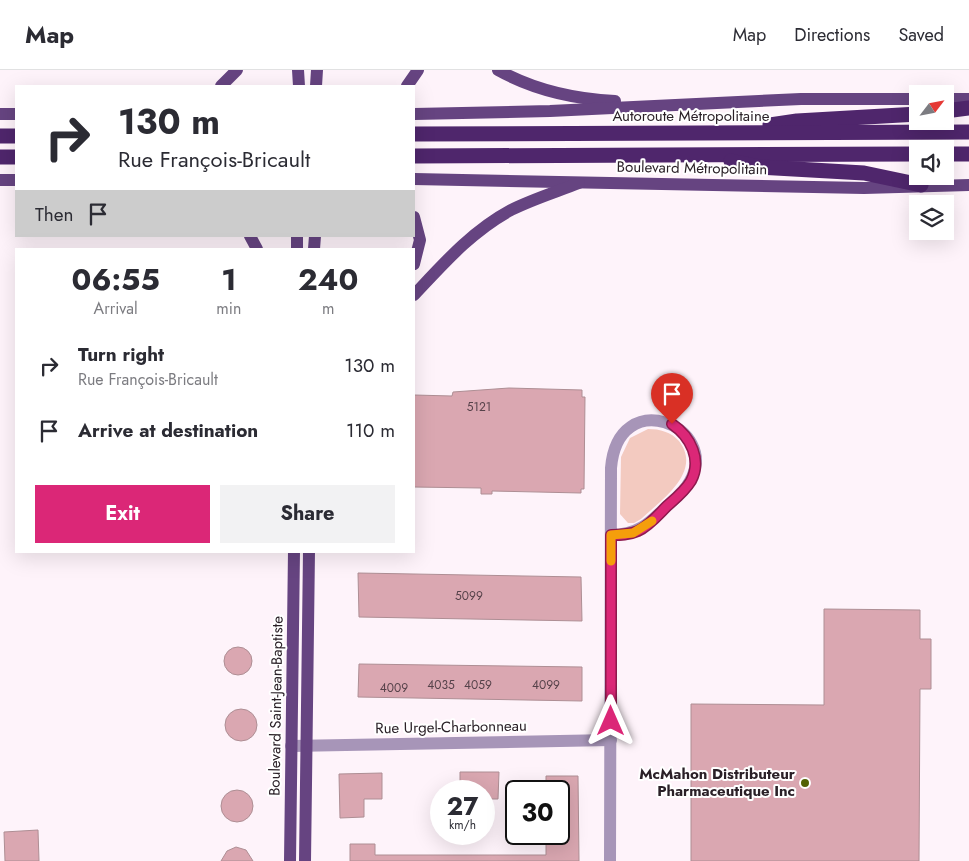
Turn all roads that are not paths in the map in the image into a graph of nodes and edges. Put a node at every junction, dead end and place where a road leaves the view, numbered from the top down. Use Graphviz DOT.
graph roads {
  1 [pos="237,70"];
  2 [pos="298,70"];
  3 [pos="317,70"];
  4 [pos="418,70"];
  5 [pos="498,70"];
  6 [pos="222,85"];
  7 [pos="298,85"];
  8 [pos="316,85"];
  9 [pos="408,85"];
  10 [pos="909,99"];
  11 [pos="954,99"];
  12 [pos="969,99"];
  13 [pos="690,104"];
  14 [pos="969,108"];
  15 [pos="954,110"];
  16 [pos="0,114"];
  17 [pos="15,114"];
  18 [pos="415,114"];
  19 [pos="909,115"];
  20 [pos="969,132"];
  21 [pos="722,133"];
  22 [pos="415,134"];
  23 [pos="0,136"];
  24 [pos="15,136"];
  25 [pos="909,154"];
  26 [pos="954,154"];
  27 [pos="969,154"];
  28 [pos="698,155"];
  29 [pos="415,156"];
  30 [pos="0,157"];
  31 [pos="15,157"];
  32 [pos="415,179"];
  33 [pos="0,180"];
  34 [pos="15,180"];
  35 [pos="583,181"];
  36 [pos="909,182"];
  37 [pos="921,185"];
  38 [pos="954,185"];
  39 [pos="969,185"];
  40 [pos="415,221"];
  41 [pos="415,260"];
  42 [pos="415,294"];
  43 [pos="611,535"];
  44 [pos="294,553"];
  45 [pos="309,553"];
  46 [pos="610,740"];
  47 [pos="291,746"];
  48 [pos="307,746"];
  49 [pos="290,861"];
  50 [pos="305,861"];
  51 [pos="610,861"];
  1 -- 6 [label="main road"];
  2 -- 7 [label="main road"];
  3 -- 8 [label="main road"];
  4 -- 9 [label="main road"];
  5 -- 13 [label="main road"];
  10 -- 13 [label="main road"];
  11 -- 12 [label="main road"];
  13 -- 18 [label="main road"];
  14 -- 15 [label="highway"];
  16 -- 17 [label="main road"];
  19 -- 21 [label="highway"];
  20 -- 21 [label="highway, Autoroute Métropolitaine"];
  21 -- 22 [label="highway, Autoroute Métropolitaine"];
  23 -- 24 [label="highway"];
  25 -- 28 [label="highway"];
  26 -- 27 [label="highway"];
  28 -- 29 [label="highway"];
  28 -- 36 [label="highway"];
  30 -- 31 [label="highway"];
  32 -- 35 [label="main road, Boulevard Métropolitain"];
  33 -- 34 [label="main road"];
  35 -- 37 [label="main road, Boulevard Métropolitain"];
  35 -- 42 [label="main road"];
  38 -- 39 [label="main road, Boulevard Métropolitain"];
  40 -- 41 [label="main road"];
  43 -- 43 [label="street"];
  43 -- 46 [label="street"];
  44 -- 47 [label="main road, Boulevard Saint-Jean-Baptiste"];
  45 -- 48 [label="main road, Boulevard Saint-Jean-Baptiste"];
  46 -- 48 [label="street, Rue Urgel-Charbonneau"];
  46 -- 51 [label="street"];
  47 -- 48 [label="street, Rue Urgel-Charbonneau"];
  47 -- 49 [label="main road, Boulevard Saint-Jean-Baptiste"];
  48 -- 50 [label="main road, Boulevard Saint-Jean-Baptiste"];
}
